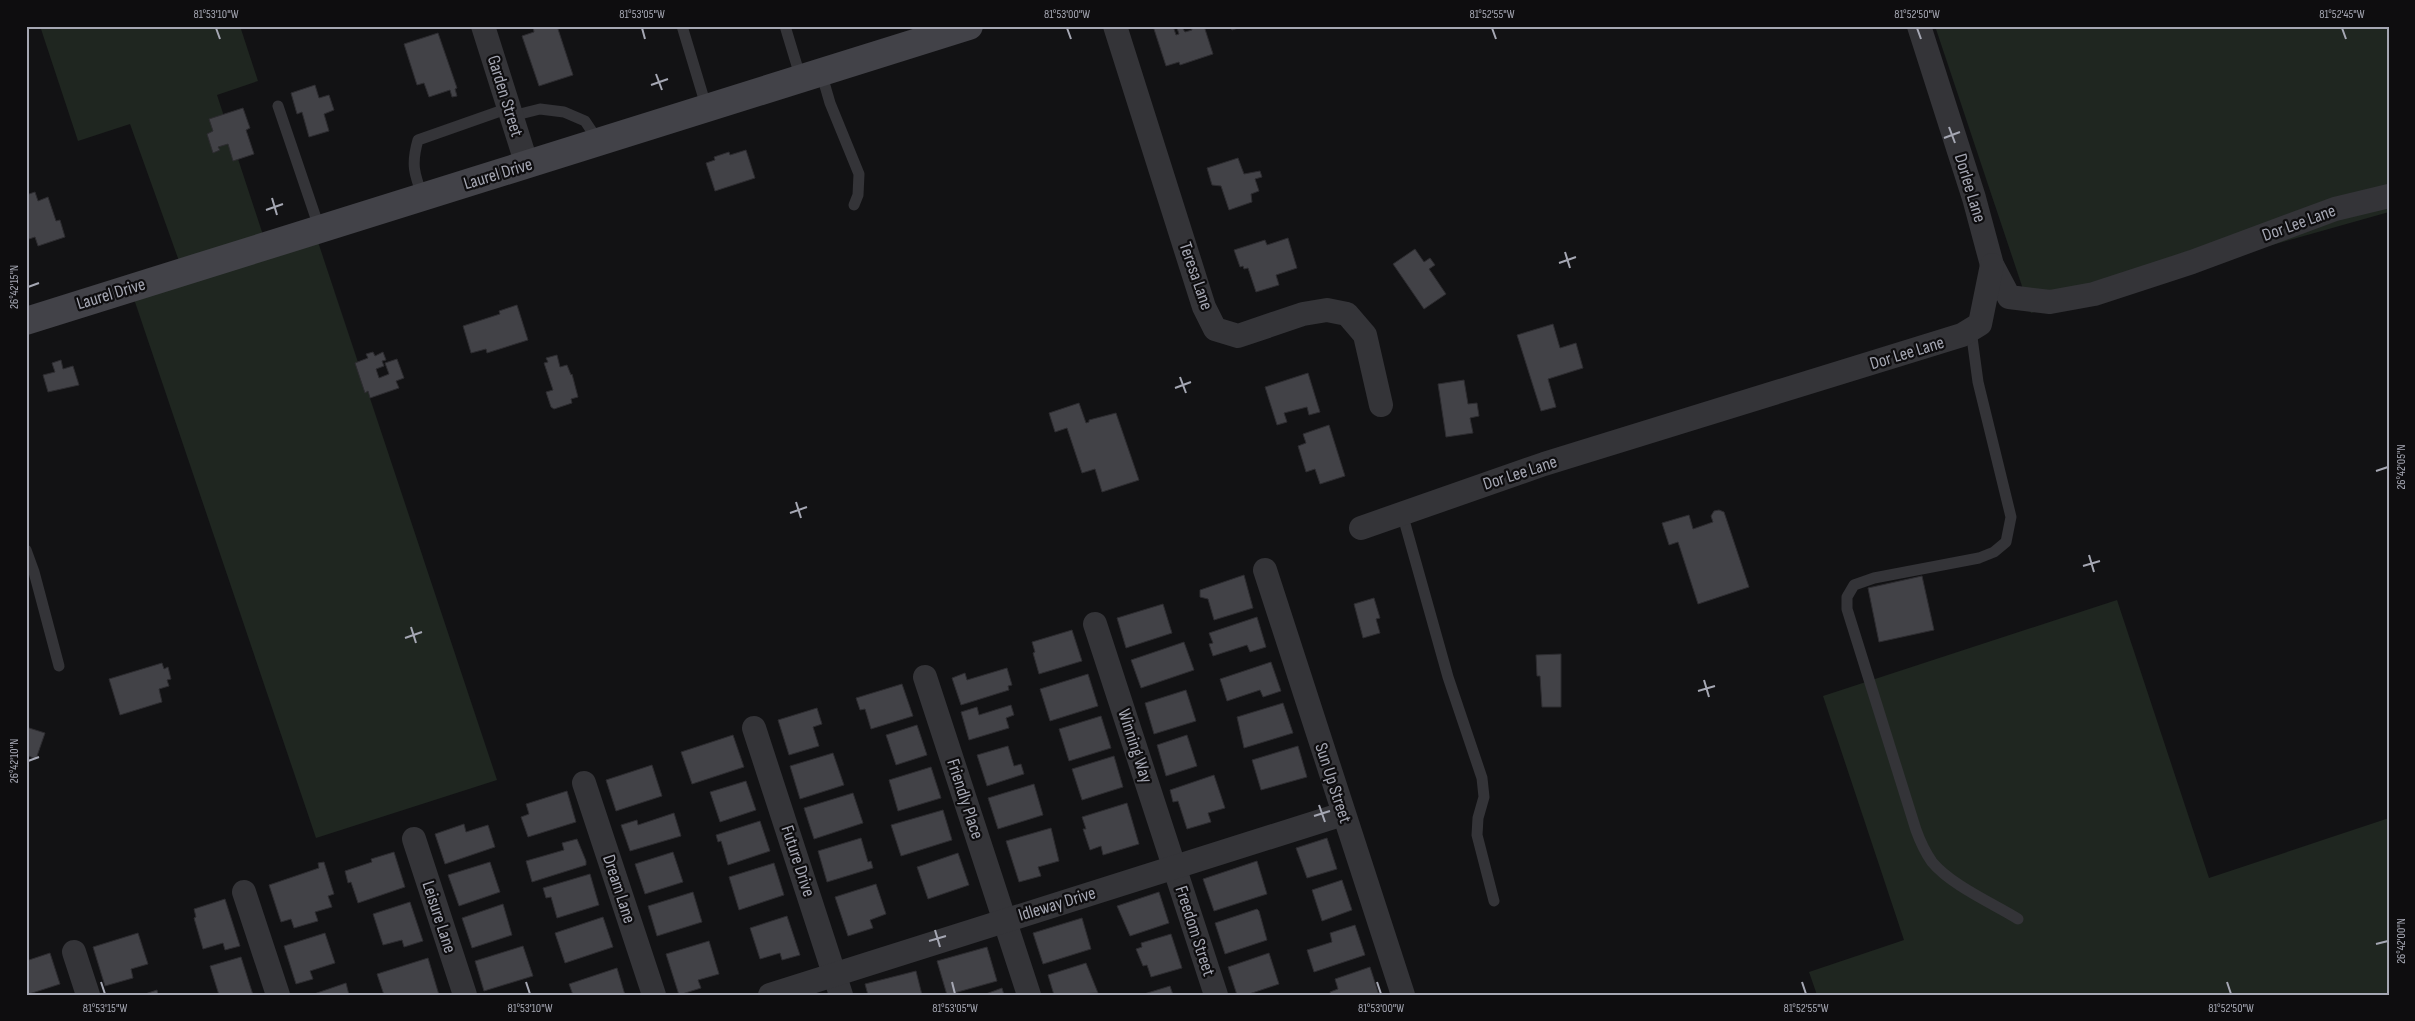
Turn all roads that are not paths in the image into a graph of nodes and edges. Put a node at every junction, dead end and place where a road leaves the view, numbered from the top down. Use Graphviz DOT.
graph roads {
  1 [pos="484,26"];
  2 [pos="682,26"];
  3 [pos="785,26"];
  4 [pos="969,26"];
  5 [pos="1115,26"];
  6 [pos="1919,26"];
  7 [pos="811,76"];
  8 [pos="278,106"];
  9 [pos="706,109"];
  10 [pos="510,112"];
  11 [pos="599,142"];
  12 [pos="527,165"];
  13 [pos="2389,196"];
  14 [pos="423,197"];
  15 [pos="854,205"];
  16 [pos="320,230"];
  17 [pos="1992,264"];
  18 [pos="26,321"];
  19 [pos="1971,330"];
  20 [pos="1381,404"];
  21 [pos="1402,513"];
  22 [pos="1361,528"];
  23 [pos="26,550"];
  24 [pos="1265,570"];
  25 [pos="1095,624"];
  26 [pos="58,666"];
  27 [pos="925,677"];
  28 [pos="754,728"];
  29 [pos="584,783"];
  30 [pos="1343,814"];
  31 [pos="414,839"];
  32 [pos="1175,867"];
  33 [pos="244,892"];
  34 [pos="1494,901"];
  35 [pos="2018,918"];
  36 [pos="1005,921"];
  37 [pos="74,952"];
  38 [pos="838,985"];
  39 [pos="88,995"];
  40 [pos="278,995"];
  41 [pos="465,995"];
  42 [pos="654,995"];
  43 [pos="770,995"];
  44 [pos="1029,995"];
  45 [pos="1216,995"];
  46 [pos="1403,995"];
  1 -- 10 [label="street, Garden Street"];
  2 -- 9 [label="lane"];
  3 -- 7 [label="lane"];
  4 -- 7 [label="street, Laurel Drive"];
  5 -- 20 [label="street, Teresa Lane"];
  6 -- 17 [label="street, Dorlee Lane"];
  7 -- 9 [label="street, Laurel Drive"];
  7 -- 15 [label="lane"];
  8 -- 16 [label="lane"];
  9 -- 11 [label="street, Laurel Drive"];
  10 -- 11 [label="lane"];
  10 -- 12 [label="street, Garden Street"];
  10 -- 14 [label="lane"];
  11 -- 12 [label="street, Laurel Drive"];
  12 -- 14 [label="street, Laurel Drive"];
  13 -- 17 [label="street, Dor Lee Lane"];
  14 -- 16 [label="street, Laurel Drive"];
  16 -- 18 [label="street, Laurel Drive"];
  17 -- 19 [label="street"];
  19 -- 21 [label="street, Dor Lee Lane"];
  19 -- 35 [label="lane"];
  21 -- 22 [label="street, Dor Lee Lane"];
  21 -- 34 [label="lane"];
  23 -- 26 [label="lane"];
  24 -- 30 [label="street, Sun Up Street"];
  25 -- 32 [label="street, Winning Way"];
  27 -- 36 [label="street, Friendly Place"];
  28 -- 38 [label="street, Future Drive"];
  29 -- 42 [label="street, Dream Lane"];
  30 -- 32 [label="street, Idleway Drive"];
  30 -- 46 [label="street, Sun Up Street"];
  31 -- 41 [label="street, Leisure Lane"];
  32 -- 36 [label="street, Idleway Drive"];
  32 -- 45 [label="street, Freedom Street"];
  33 -- 40 [label="street"];
  36 -- 38 [label="street, Idleway Drive"];
  36 -- 44 [label="street, Friendly Place"];
  37 -- 39 [label="street"];
  38 -- 43 [label="street, Idleway Drive"];
}
